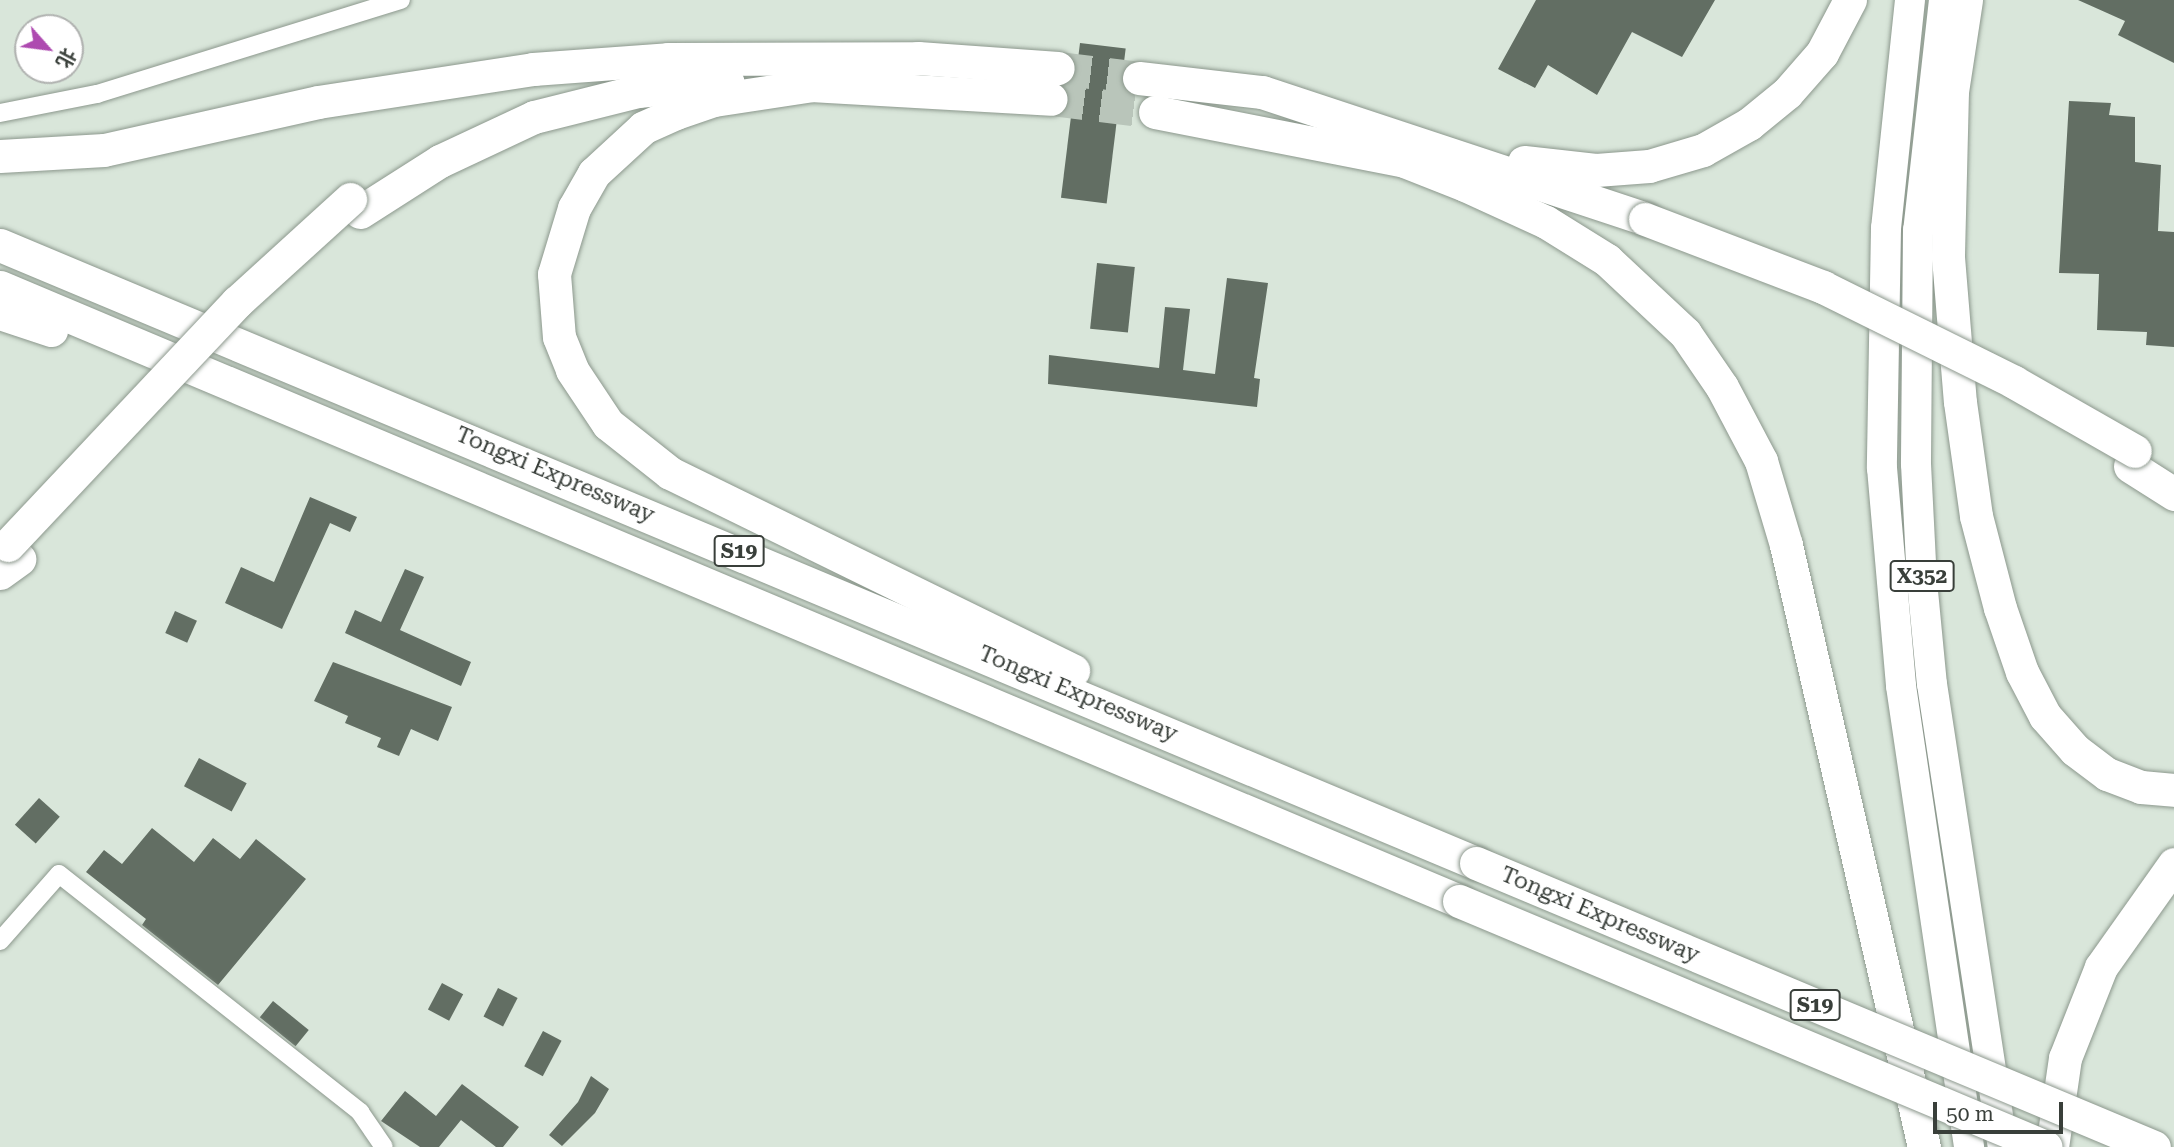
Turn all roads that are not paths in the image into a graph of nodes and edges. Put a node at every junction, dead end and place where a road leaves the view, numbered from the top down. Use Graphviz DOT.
graph roads {
  1 [pos="401,0"];
  2 [pos="1850,0"];
  3 [pos="1910,0"];
  4 [pos="1944,0"];
  5 [pos="1966,0"];
  6 [pos="805,72"];
  7 [pos="1139,78"];
  8 [pos="1054,83"];
  9 [pos="0,113"];
  10 [pos="1155,113"];
  11 [pos="1404,149"];
  12 [pos="0,156"];
  13 [pos="0,245"];
  14 [pos="0,287"];
  15 [pos="0,313"];
  16 [pos="2132,459"];
  17 [pos="2174,477"];
  18 [pos="2174,494"];
  19 [pos="538,513"];
  20 [pos="7,557"];
  21 [pos="2174,790"];
  22 [pos="1325,798"];
  23 [pos="2174,864"];
  24 [pos="0,941"];
  25 [pos="384,1147"];
  26 [pos="1924,1147"];
  27 [pos="1969,1147"];
  28 [pos="2003,1147"];
  29 [pos="2046,1147"];
  30 [pos="2052,1147"];
  31 [pos="2154,1147"];
  1 -- 9 [label="street"];
  2 -- 11 [label="highway"];
  3 -- 27 [label="main road, X352"];
  4 -- 28 [label="main road, X352"];
  5 -- 21 [label="highway"];
  6 -- 8 [label="highway"];
  6 -- 12 [label="highway"];
  6 -- 20 [label="highway"];
  6 -- 22 [label="highway"];
  7 -- 11 [label="highway"];
  10 -- 11 [label="highway"];
  11 -- 16 [label="highway, bridge"];
  11 -- 26 [label="highway"];
  13 -- 22 [label="highway, Tongxi Expressway / S19"];
  14 -- 19 [label="highway, Tongxi Expressway / S19"];
  15 -- 19 [label="highway"];
  16 -- 17 [label="highway"];
  16 -- 18 [label="highway"];
  19 -- 29 [label="highway, Tongxi Expressway / S19, bridge"];
  22 -- 31 [label="highway, Tongxi Expressway / S19, bridge"];
  23 -- 30 [label="highway"];
  24 -- 25 [label="street"];
}
